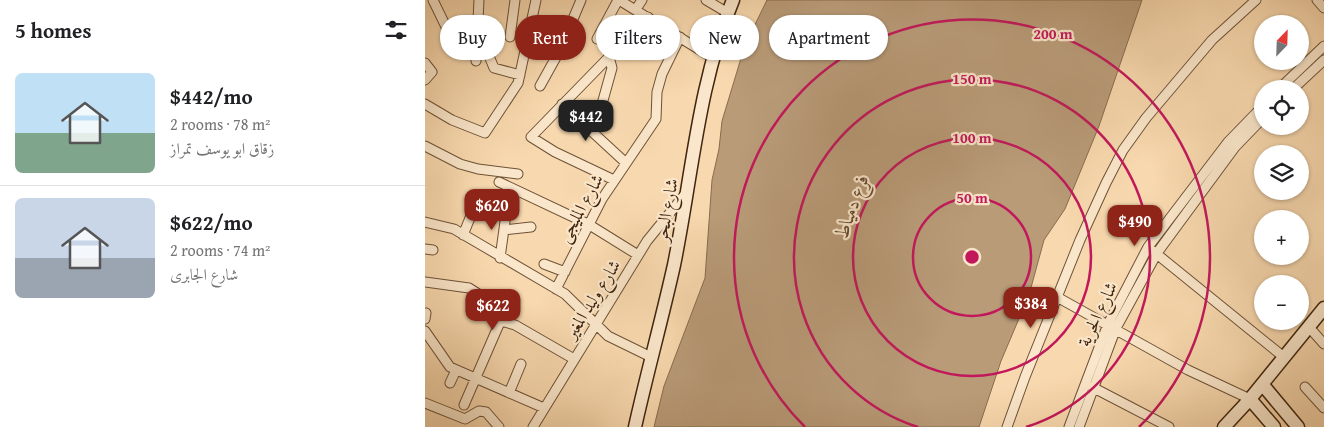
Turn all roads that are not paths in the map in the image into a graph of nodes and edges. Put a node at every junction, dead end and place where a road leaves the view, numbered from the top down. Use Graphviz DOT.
graph roads {
  1 [pos="433,0"];
  2 [pos="479,0"];
  3 [pos="515,0"];
  4 [pos="536,0"];
  5 [pos="581,0"];
  6 [pos="618,0"];
  7 [pos="642,0"];
  8 [pos="706,0"];
  9 [pos="733,0"];
  10 [pos="1256,0"];
  11 [pos="1317,0"];
  12 [pos="1324,8"];
  13 [pos="636,9"];
  14 [pos="728,13"];
  15 [pos="440,15"];
  16 [pos="479,15"];
  17 [pos="610,15"];
  18 [pos="646,15"];
  19 [pos="511,37"];
  20 [pos="680,37"];
  21 [pos="690,43"];
  22 [pos="1324,46"];
  23 [pos="491,60"];
  24 [pos="606,60"];
  25 [pos="610,60"];
  26 [pos="669,60"];
  27 [pos="713,60"];
  28 [pos="1324,60"];
  29 [pos="425,63"];
  30 [pos="520,76"];
  31 [pos="425,80"];
  32 [pos="1288,80"];
  33 [pos="1303,80"];
  34 [pos="540,86"];
  35 [pos="425,104"];
  36 [pos="562,104"];
  37 [pos="603,104"];
  38 [pos="1254,117"];
  39 [pos="1254,126"];
  40 [pos="1232,144"];
  41 [pos="425,146"];
  42 [pos="626,163"];
  43 [pos="518,174"];
  44 [pos="614,180"];
  45 [pos="499,182"];
  46 [pos="1189,192"];
  47 [pos="686,193"];
  48 [pos="1198,198"];
  49 [pos="507,207"];
  50 [pos="482,210"];
  51 [pos="425,222"];
  52 [pos="588,224"];
  53 [pos="531,227"];
  54 [pos="504,230"];
  55 [pos="463,235"];
  56 [pos="1148,247"];
  57 [pos="1157,254"];
  58 [pos="638,255"];
  59 [pos="500,258"];
  60 [pos="544,264"];
  61 [pos="565,272"];
  62 [pos="425,282"];
  63 [pos="556,288"];
  64 [pos="1057,297"];
  65 [pos="1119,304"];
  66 [pos="1324,308"];
  67 [pos="1128,309"];
  68 [pos="500,322"];
  69 [pos="595,325"];
  70 [pos="1309,325"];
  71 [pos="1112,327"];
  72 [pos="1309,327"];
  73 [pos="1305,330"];
  74 [pos="425,331"];
  75 [pos="1324,344"];
  76 [pos="651,357"];
  77 [pos="1285,358"];
  78 [pos="573,359"];
  79 [pos="1096,363"];
  80 [pos="521,364"];
  81 [pos="456,370"];
  82 [pos="474,378"];
  83 [pos="450,383"];
  84 [pos="1262,384"];
  85 [pos="1093,386"];
  86 [pos="1305,387"];
  87 [pos="509,393"];
  88 [pos="1250,399"];
  89 [pos="425,403"];
  90 [pos="464,405"];
  91 [pos="544,408"];
  92 [pos="1324,408"];
  93 [pos="499,427"];
  94 [pos="533,427"];
  95 [pos="635,427"];
  96 [pos="1007,427"];
  97 [pos="1069,427"];
  98 [pos="1079,427"];
  99 [pos="1169,427"];
  100 [pos="1224,427"];
  101 [pos="1274,427"];
  102 [pos="1297,427"];
  1 -- 15 [label="street"];
  2 -- 16 [label="street"];
  3 -- 19 [label="street"];
  4 -- 30 [label="street"];
  5 -- 34 [label="street"];
  6 -- 13 [label="street"];
  6 -- 17 [label="street"];
  7 -- 13 [label="street"];
  8 -- 14 [label="street"];
  9 -- 14 [label="street, شارع البحر"];
  10 -- 64 [label="street"];
  11 -- 12 [label="street"];
  13 -- 18 [label="street"];
  20 -- 21 [label="street"];
  22 -- 32 [label="street"];
  23 -- 30 [label="street"];
  24 -- 36 [label="street"];
  25 -- 37 [label="street"];
  26 -- 42 [label="street, شارع المليجى"];
  27 -- 47 [label="street, شارع البحر"];
  28 -- 33 [label="street"];
  29 -- 31 [label="street"];
  30 -- 35 [label="street"];
  36 -- 42 [label="street"];
  36 -- 44 [label="street"];
  38 -- 40 [label="street, شارع الحرية"];
  39 -- 40 [label="street, شارع الحرية"];
  40 -- 46 [label="street, شارع الحرية"];
  40 -- 48 [label="street, شارع الحرية"];
  41 -- 43 [label="street"];
  42 -- 44 [label="street, شارع المليجى"];
  44 -- 52 [label="street, شارع المليجى"];
  45 -- 52 [label="street"];
  46 -- 48 [label="street"];
  46 -- 56 [label="street, شارع الحرية"];
  47 -- 58 [label="street, شارع وليد المغير"];
  47 -- 76 [label="street, شارع البحر"];
  48 -- 57 [label="street, شارع الحرية"];
  49 -- 54 [label="street"];
  50 -- 55 [label="street"];
  51 -- 55 [label="street"];
  52 -- 58 [label="street"];
  52 -- 61 [label="street, شارع المليجى"];
  53 -- 54 [label="street"];
  54 -- 59 [label="street"];
  55 -- 59 [label="street"];
  56 -- 57 [label="street"];
  56 -- 65 [label="street, شارع الحرية"];
  57 -- 67 [label="street, شارع الحرية"];
  57 -- 77 [label="street"];
  58 -- 69 [label="street, شارع وليد المغير"];
  59 -- 63 [label="street"];
  60 -- 61 [label="street"];
  61 -- 63 [label="street, شارع المليجى"];
  62 -- 68 [label="street"];
  63 -- 69 [label="street"];
  64 -- 71 [label="street"];
  64 -- 96 [label="street"];
  65 -- 67 [label="street"];
  65 -- 71 [label="street, شارع الحرية"];
  66 -- 70 [label="street"];
  67 -- 71 [label="street, شارع الحرية"];
  68 -- 78 [label="street"];
  68 -- 82 [label="street"];
  69 -- 76 [label="street"];
  69 -- 78 [label="street, شارع وليد المغير"];
  71 -- 79 [label="street, شارع الحرية"];
  71 -- 88 [label="street"];
  72 -- 75 [label="street"];
  73 -- 77 [label="street"];
  74 -- 81 [label="street"];
  76 -- 95 [label="street, شارع البحر"];
  77 -- 84 [label="street"];
  78 -- 91 [label="street, شارع وليد المغير"];
  79 -- 85 [label="street, شارع الحرية"];
  79 -- 97 [label="street, شارع الحرية"];
  80 -- 87 [label="street"];
  81 -- 82 [label="street"];
  81 -- 83 [label="street"];
  82 -- 87 [label="street"];
  82 -- 90 [label="street"];
  84 -- 88 [label="street"];
  84 -- 102 [label="street"];
  85 -- 98 [label="street, شارع الحرية"];
  85 -- 99 [label="street"];
  86 -- 92 [label="street"];
  87 -- 91 [label="street"];
  88 -- 100 [label="street"];
  88 -- 101 [label="street"];
  89 -- 93 [label="street"];
  91 -- 94 [label="street, شارع وليد المغير"];
}
